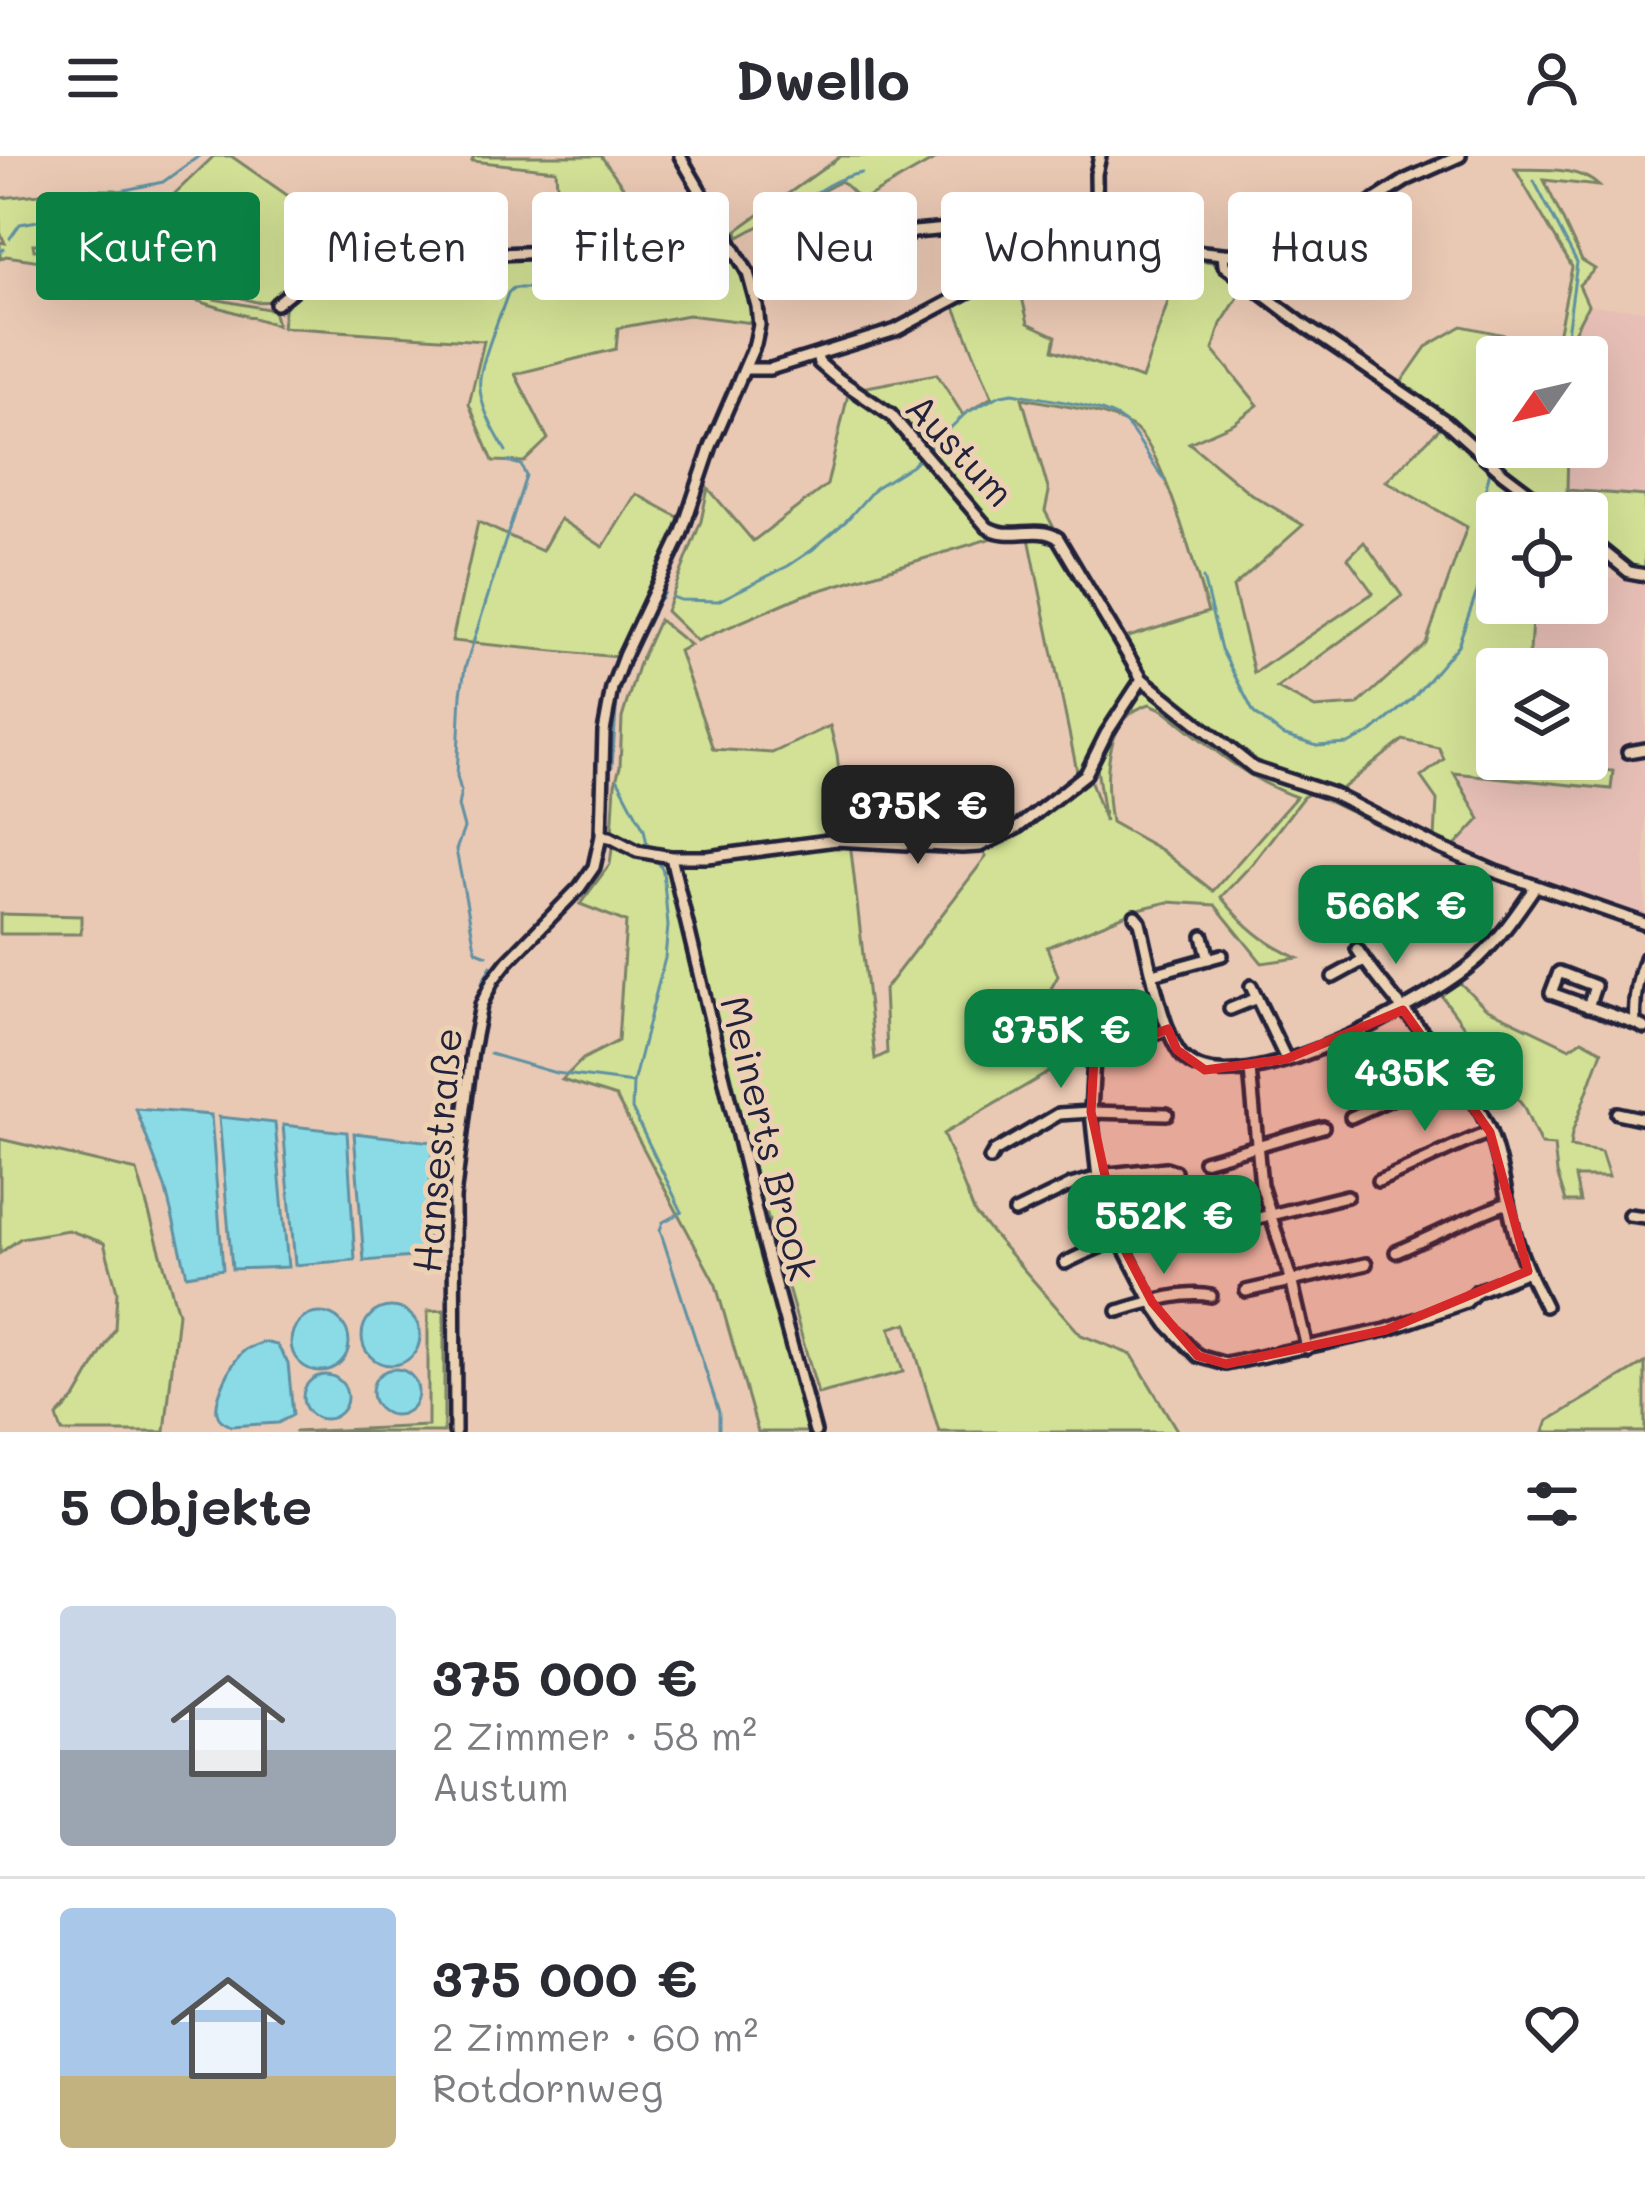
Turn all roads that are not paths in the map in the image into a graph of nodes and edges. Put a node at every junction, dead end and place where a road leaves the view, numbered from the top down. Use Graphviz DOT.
graph roads {
  1 [pos="680,156"];
  2 [pos="1100,156"];
  3 [pos="1460,156"];
  4 [pos="702,192"];
  5 [pos="1096,192"];
  6 [pos="729,238"];
  7 [pos="532,252"];
  8 [pos="1204,252"];
  9 [pos="1223,254"];
  10 [pos="753,287"];
  11 [pos="755,300"];
  12 [pos="952,300"];
  13 [pos="276,304"];
  14 [pos="818,356"];
  15 [pos="747,369"];
  16 [pos="1528,492"];
  17 [pos="1608,555"];
  18 [pos="1645,575"];
  19 [pos="1142,679"];
  20 [pos="1645,749"];
  21 [pos="1628,752"];
  22 [pos="602,836"];
  23 [pos="671,856"];
  24 [pos="1534,887"];
  25 [pos="1135,916"];
  26 [pos="1645,924"];
  27 [pos="1203,936"];
  28 [pos="1222,956"];
  29 [pos="1209,958"];
  30 [pos="1645,958"];
  31 [pos="1153,974"];
  32 [pos="1333,977"];
  33 [pos="1251,986"];
  34 [pos="1257,998"];
  35 [pos="1588,1007"];
  36 [pos="1230,1009"];
  37 [pos="1403,1010"];
  38 [pos="1640,1026"];
  39 [pos="1168,1029"];
  40 [pos="1286,1059"];
  41 [pos="1250,1070"];
  42 [pos="1453,1071"];
  43 [pos="1091,1112"];
  44 [pos="1617,1113"];
  45 [pos="1167,1114"];
  46 [pos="1351,1117"];
  47 [pos="1645,1119"];
  48 [pos="1324,1127"];
  49 [pos="1490,1132"];
  50 [pos="1257,1146"];
  51 [pos="990,1159"];
  52 [pos="1204,1161"];
  53 [pos="1175,1171"];
  54 [pos="1098,1178"];
  55 [pos="1378,1181"];
  56 [pos="1347,1196"];
  57 [pos="1508,1203"];
  58 [pos="1016,1212"];
  59 [pos="1269,1215"];
  60 [pos="1629,1215"];
  61 [pos="1645,1217"];
  62 [pos="1119,1239"];
  63 [pos="1396,1252"];
  64 [pos="1065,1263"];
  65 [pos="1366,1264"];
  66 [pos="1528,1271"];
  67 [pos="1291,1279"];
  68 [pos="1246,1291"];
  69 [pos="1211,1296"];
  70 [pos="1152,1302"];
  71 [pos="1546,1306"];
  72 [pos="1118,1311"];
  73 [pos="1307,1348"];
  74 [pos="454,1432"];
  75 [pos="815,1432"];
  1 -- 4 [label="street"];
  2 -- 5 [label="street"];
  3 -- 9 [label="street"];
  6 -- 10 [label="street"];
  7 -- 13 [label="street"];
  8 -- 9 [label="street"];
  9 -- 16 [label="street"];
  11 -- 15 [label="street, Hansestraße"];
  12 -- 14 [label="street"];
  14 -- 15 [label="street"];
  14 -- 19 [label="street, Austum"];
  15 -- 22 [label="street, Hansestraße"];
  17 -- 18 [label="street"];
  19 -- 23 [label="street"];
  19 -- 24 [label="street, Austum"];
  20 -- 21 [label="street"];
  22 -- 23 [label="street"];
  22 -- 74 [label="street, Hansestraße"];
  23 -- 75 [label="street, Meinerts Brook"];
  24 -- 26 [label="street, Austum"];
  24 -- 37 [label="street"];
  25 -- 31 [label="street"];
  27 -- 29 [label="street"];
  28 -- 29 [label="street"];
  29 -- 31 [label="street"];
  30 -- 38 [label="street"];
  31 -- 39 [label="street"];
  32 -- 37 [label="street"];
  33 -- 34 [label="street"];
  34 -- 36 [label="street"];
  34 -- 40 [label="street"];
  35 -- 35 [label="street"];
  35 -- 38 [label="street"];
  37 -- 40 [label="street"];
  37 -- 42 [label="street"];
  39 -- 41 [label="street"];
  39 -- 43 [label="street"];
  40 -- 41 [label="street"];
  41 -- 50 [label="street"];
  42 -- 46 [label="street"];
  42 -- 49 [label="street"];
  43 -- 45 [label="street"];
  43 -- 51 [label="street"];
  43 -- 54 [label="street"];
  44 -- 47 [label="street"];
  48 -- 50 [label="street"];
  49 -- 55 [label="street"];
  49 -- 57 [label="street"];
  50 -- 52 [label="street"];
  50 -- 59 [label="street"];
  53 -- 54 [label="street"];
  54 -- 58 [label="street"];
  54 -- 62 [label="street"];
  56 -- 59 [label="street"];
  57 -- 63 [label="street"];
  57 -- 66 [label="street"];
  59 -- 62 [label="street"];
  59 -- 67 [label="street"];
  60 -- 61 [label="street"];
  62 -- 64 [label="street"];
  62 -- 70 [label="street"];
  65 -- 67 [label="street"];
  66 -- 71 [label="street"];
  66 -- 73 [label="street"];
  67 -- 68 [label="street"];
  67 -- 73 [label="street"];
  69 -- 70 [label="street"];
  70 -- 72 [label="street"];
  70 -- 73 [label="street"];
}
